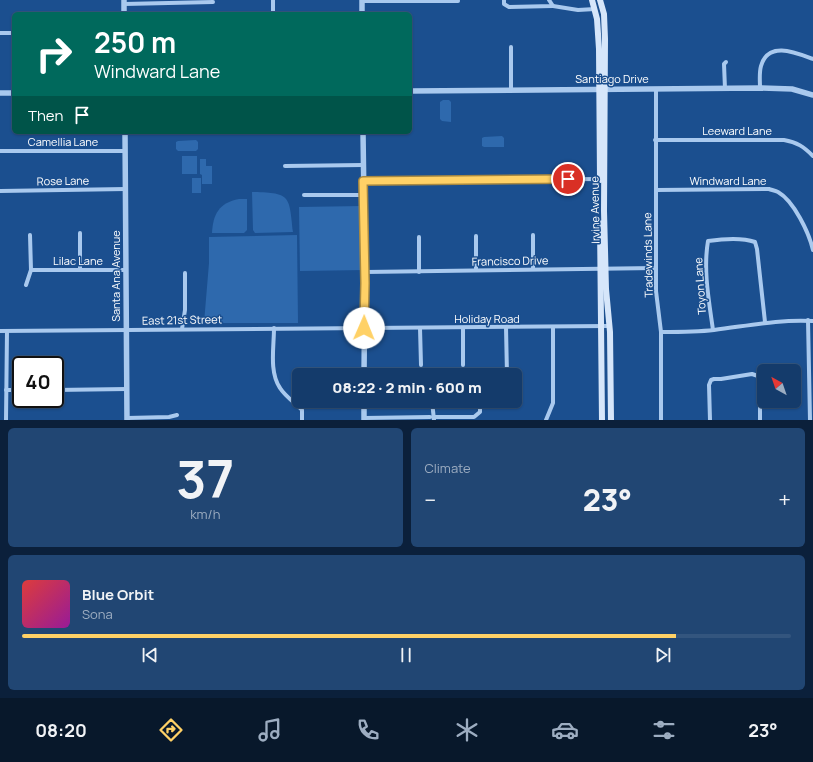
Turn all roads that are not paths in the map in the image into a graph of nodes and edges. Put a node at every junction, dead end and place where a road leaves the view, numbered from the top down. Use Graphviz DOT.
graph roads {
  1 [pos="273,0"];
  2 [pos="362,0"];
  3 [pos="504,0"];
  4 [pos="549,0"];
  5 [pos="592,0"];
  6 [pos="600,0"];
  7 [pos="458,1"];
  8 [pos="124,2"];
  9 [pos="214,2"];
  10 [pos="553,6"];
  11 [pos="595,9"];
  12 [pos="273,12"];
  13 [pos="362,12"];
  14 [pos="0,33"];
  15 [pos="12,33"];
  16 [pos="605,40"];
  17 [pos="511,47"];
  18 [pos="813,59"];
  19 [pos="726,62"];
  20 [pos="760,88"];
  21 [pos="602,89"];
  22 [pos="725,89"];
  23 [pos="511,90"];
  24 [pos="656,90"];
  25 [pos="412,91"];
  26 [pos="12,92"];
  27 [pos="0,93"];
  28 [pos="813,95"];
  29 [pos="125,134"];
  30 [pos="363,134"];
  31 [pos="655,140"];
  32 [pos="0,151"];
  33 [pos="126,151"];
  34 [pos="813,156"];
  35 [pos="363,165"];
  36 [pos="285,166"];
  37 [pos="602,179"];
  38 [pos="363,181"];
  39 [pos="126,189"];
  40 [pos="656,190"];
  41 [pos="0,191"];
  42 [pos="304,195"];
  43 [pos="364,195"];
  44 [pos="80,233"];
  45 [pos="30,235"];
  46 [pos="533,235"];
  47 [pos="476,236"];
  48 [pos="419,237"];
  49 [pos="813,250"];
  50 [pos="603,268"];
  51 [pos="656,268"];
  52 [pos="533,269"];
  53 [pos="31,270"];
  54 [pos="80,270"];
  55 [pos="126,270"];
  56 [pos="476,270"];
  57 [pos="365,272"];
  58 [pos="419,272"];
  59 [pos="185,273"];
  60 [pos="26,286"];
  61 [pos="808,320"];
  62 [pos="813,321"];
  63 [pos="764,322"];
  64 [pos="601,326"];
  65 [pos="610,326"];
  66 [pos="506,327"];
  67 [pos="553,327"];
  68 [pos="274,328"];
  69 [pos="364,328"];
  70 [pos="420,328"];
  71 [pos="463,328"];
  72 [pos="182,329"];
  73 [pos="126,330"];
  74 [pos="713,330"];
  75 [pos="0,331"];
  76 [pos="6,331"];
  77 [pos="661,332"];
  78 [pos="421,365"];
  79 [pos="463,365"];
  80 [pos="364,368"];
  81 [pos="507,368"];
  82 [pos="127,389"];
  83 [pos="6,390"];
  84 [pos="12,390"];
  85 [pos="64,390"];
  86 [pos="364,408"];
  87 [pos="480,408"];
  88 [pos="0,410"];
  89 [pos="6,410"];
  90 [pos="177,415"];
  91 [pos="432,418"];
  92 [pos="127,419"];
  93 [pos="364,419"];
  94 [pos="6,420"];
  95 [pos="302,420"];
  96 [pos="546,420"];
  97 [pos="602,420"];
  98 [pos="611,420"];
  99 [pos="661,420"];
  100 [pos="710,420"];
  101 [pos="760,420"];
  102 [pos="810,420"];
  1 -- 12 [label="street"];
  2 -- 7 [label="street"];
  2 -- 13 [label="street"];
  3 -- 10 [label="street"];
  4 -- 10 [label="street"];
  5 -- 11 [label="main road, Irvine Avenue"];
  6 -- 16 [label="main road, Irvine Avenue"];
  8 -- 9 [label="street"];
  10 -- 11 [label="street"];
  11 -- 16 [label="main road"];
  11 -- 21 [label="main road, Irvine Avenue"];
  14 -- 15 [label="street"];
  16 -- 21 [label="main road, Irvine Avenue"];
  17 -- 23 [label="street"];
  18 -- 20 [label="street"];
  19 -- 22 [label="street"];
  20 -- 22 [label="street, Santiago Drive"];
  20 -- 28 [label="street, Santiago Drive"];
  21 -- 23 [label="street, Santiago Drive"];
  21 -- 24 [label="street, Santiago Drive"];
  21 -- 37 [label="main road, Irvine Avenue"];
  22 -- 24 [label="street, Santiago Drive"];
  23 -- 25 [label="street, Santiago Drive"];
  24 -- 31 [label="street, Tradewinds Lane"];
  26 -- 27 [label="street"];
  29 -- 33 [label="street, Santa Ana Avenue"];
  30 -- 35 [label="street"];
  31 -- 34 [label="street, Leeward Lane"];
  31 -- 40 [label="street, Tradewinds Lane"];
  32 -- 33 [label="street, Camellia Lane"];
  33 -- 39 [label="street, Santa Ana Avenue"];
  35 -- 36 [label="street"];
  35 -- 38 [label="street"];
  37 -- 38 [label="street"];
  37 -- 50 [label="main road, Irvine Avenue"];
  38 -- 43 [label="street"];
  39 -- 41 [label="street, Rose Lane"];
  39 -- 55 [label="street, Santa Ana Avenue"];
  40 -- 49 [label="street, Windward Lane"];
  40 -- 51 [label="street, Tradewinds Lane"];
  42 -- 43 [label="street"];
  43 -- 57 [label="street"];
  44 -- 54 [label="street"];
  45 -- 53 [label="street"];
  46 -- 52 [label="street"];
  47 -- 56 [label="street"];
  48 -- 58 [label="street"];
  50 -- 51 [label="street, Francisco Drive"];
  50 -- 52 [label="street, Francisco Drive"];
  50 -- 64 [label="main road, Irvine Avenue"];
  50 -- 65 [label="main road, Irvine Avenue"];
  51 -- 77 [label="street, Tradewinds Lane"];
  52 -- 56 [label="street, Francisco Drive"];
  53 -- 54 [label="street, Lilac Lane"];
  53 -- 60 [label="street"];
  54 -- 55 [label="street, Lilac Lane"];
  55 -- 73 [label="street, Santa Ana Avenue"];
  56 -- 58 [label="street, Francisco Drive"];
  57 -- 58 [label="street, Francisco Drive"];
  57 -- 69 [label="street"];
  59 -- 72 [label="street"];
  61 -- 62 [label="street"];
  61 -- 63 [label="street"];
  61 -- 102 [label="street"];
  63 -- 74 [label="street"];
  63 -- 74 [label="street, Toyon Lane"];
  64 -- 65 [label="street, Holiday Road"];
  64 -- 67 [label="street, Holiday Road"];
  64 -- 97 [label="main road, Irvine Avenue"];
  65 -- 98 [label="main road, Irvine Avenue"];
  66 -- 67 [label="street, Holiday Road"];
  66 -- 71 [label="street, Holiday Road"];
  66 -- 81 [label="street"];
  67 -- 96 [label="street"];
  68 -- 69 [label="street, East 21st Street"];
  68 -- 72 [label="street, East 21st Street"];
  68 -- 95 [label="street"];
  69 -- 70 [label="street, Holiday Road"];
  69 -- 80 [label="street"];
  70 -- 71 [label="street, Holiday Road"];
  70 -- 78 [label="street"];
  71 -- 79 [label="street"];
  72 -- 73 [label="street, East 21st Street"];
  73 -- 76 [label="street, East 21st Street"];
  73 -- 82 [label="street, Santa Ana Avenue"];
  74 -- 77 [label="street"];
  75 -- 76 [label="street, East 21st Street"];
  76 -- 83 [label="street"];
  77 -- 99 [label="street, Tradewinds Lane"];
  82 -- 85 [label="street"];
  82 -- 92 [label="street, Santa Ana Avenue"];
  83 -- 84 [label="street"];
  83 -- 89 [label="street"];
  86 -- 93 [label="street"];
  87 -- 91 [label="street"];
  88 -- 89 [label="street"];
  89 -- 94 [label="street"];
  90 -- 92 [label="street"];
  91 -- 93 [label="street"];
  100 -- 101 [label="street"];
}
